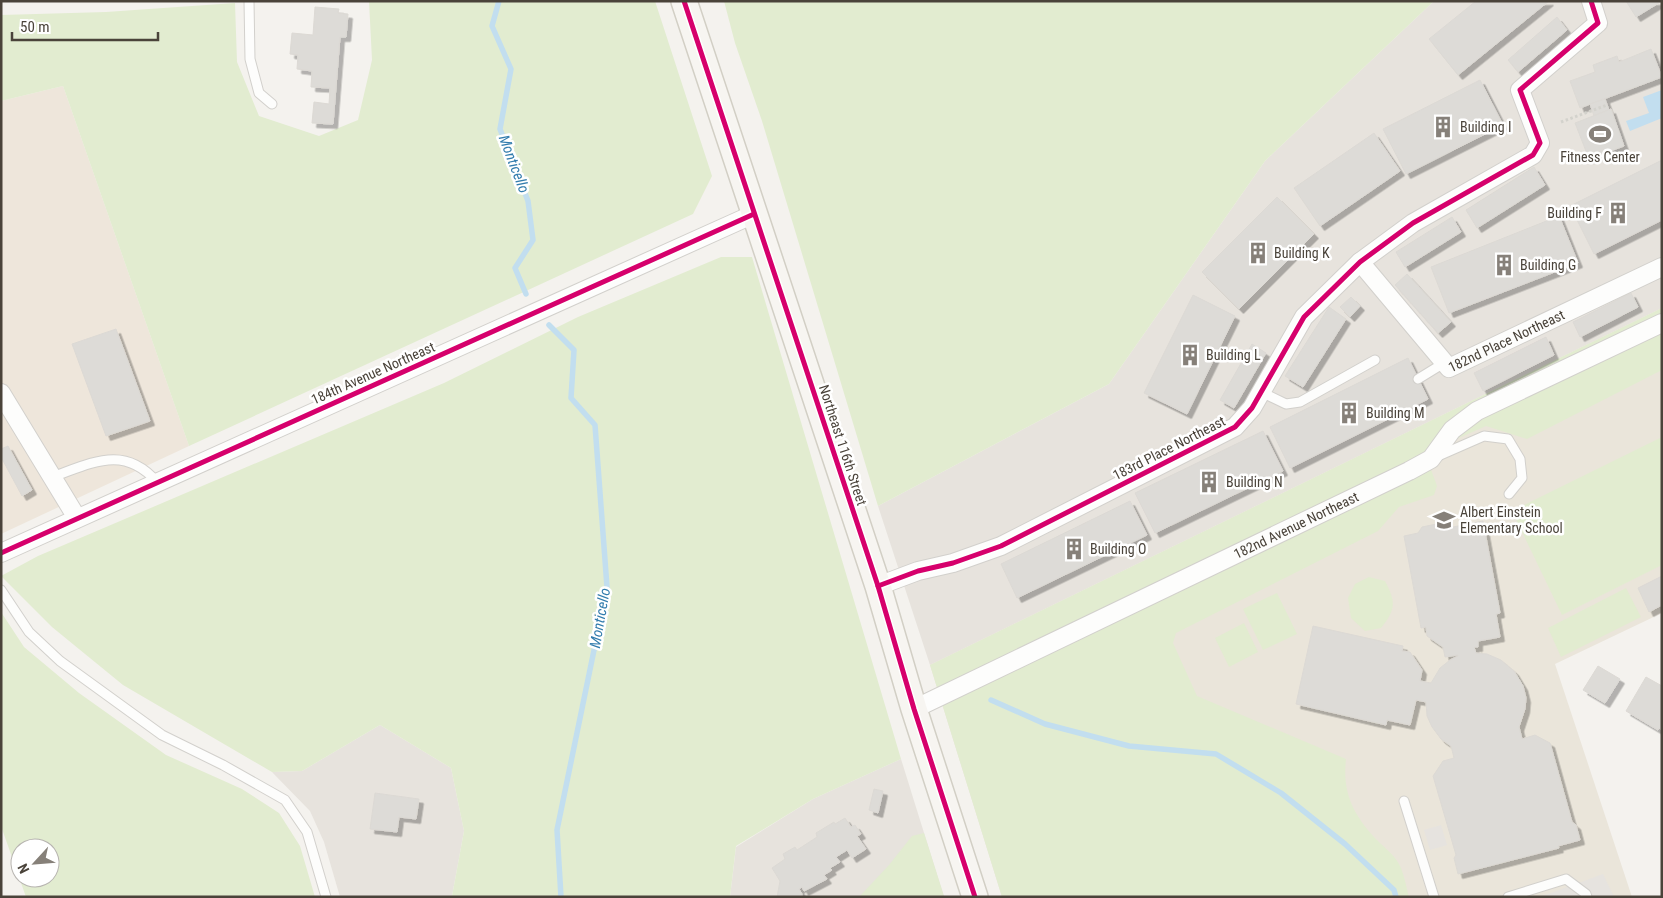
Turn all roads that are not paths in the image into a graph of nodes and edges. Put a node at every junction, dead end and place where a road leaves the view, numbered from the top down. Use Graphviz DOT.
graph roads {
  1 [pos="249,1"];
  2 [pos="684,1"];
  3 [pos="1591,1"];
  4 [pos="272,104"];
  5 [pos="754,214"];
  6 [pos="1360,262"];
  7 [pos="1662,267"];
  8 [pos="1662,323"];
  9 [pos="1375,360"];
  10 [pos="1444,363"];
  11 [pos="1418,379"];
  12 [pos="1,392"];
  13 [pos="1262,392"];
  14 [pos="1431,459"];
  15 [pos="52,477"];
  16 [pos="157,482"];
  17 [pos="1509,494"];
  18 [pos="77,518"];
  19 [pos="1,552"];
  20 [pos="878,586"];
  21 [pos="1,590"];
  22 [pos="914,708"];
  23 [pos="1404,801"];
  24 [pos="326,897"];
  25 [pos="975,897"];
  26 [pos="1434,897"];
  27 [pos="1508,897"];
  28 [pos="1587,897"];
  1 -- 4 [label="lane"];
  2 -- 5 [label="street, Northeast 116th Street"];
  3 -- 6 [label="street, 183rd Place Northeast"];
  5 -- 16 [label="street, 184th Avenue Northeast"];
  5 -- 20 [label="street, Northeast 116th Street"];
  6 -- 10 [label="street, 182nd Place Northeast"];
  6 -- 13 [label="street, 183rd Place Northeast"];
  7 -- 10 [label="street, 182nd Place Northeast"];
  8 -- 14 [label="street, 182nd Avenue Northeast"];
  9 -- 13 [label="lane"];
  10 -- 11 [label="lane"];
  12 -- 15 [label="street"];
  13 -- 20 [label="street, 183rd Place Northeast"];
  14 -- 17 [label="lane"];
  14 -- 22 [label="street, 182nd Avenue Northeast"];
  15 -- 16 [label="lane"];
  15 -- 18 [label="street"];
  16 -- 18 [label="street, 184th Avenue Northeast"];
  18 -- 19 [label="street, 184th Avenue Northeast"];
  20 -- 22 [label="street, Northeast 116th Street"];
  21 -- 24 [label="lane"];
  22 -- 25 [label="street, Northeast 116th Street"];
  23 -- 26 [label="lane"];
  27 -- 28 [label="lane"];
}
